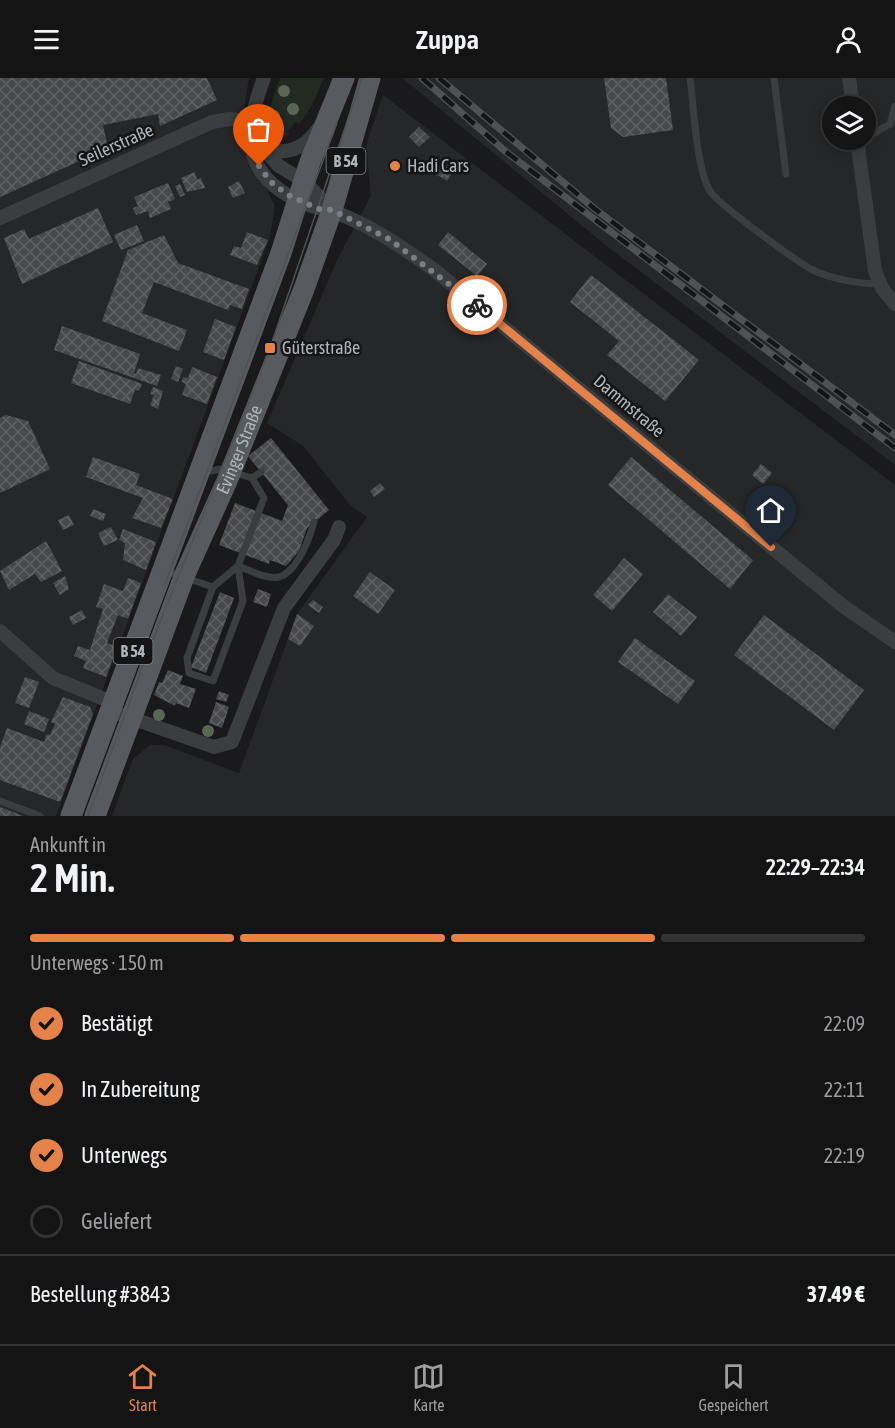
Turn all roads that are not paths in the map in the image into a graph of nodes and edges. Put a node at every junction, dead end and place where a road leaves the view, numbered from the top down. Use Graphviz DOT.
graph roads {
  1 [pos="264,78"];
  2 [pos="344,78"];
  3 [pos="370,78"];
  4 [pos="690,78"];
  5 [pos="774,78"];
  6 [pos="849,78"];
  7 [pos="852,96"];
  8 [pos="895,106"];
  9 [pos="330,112"];
  10 [pos="251,128"];
  11 [pos="876,132"];
  12 [pos="263,147"];
  13 [pos="858,150"];
  14 [pos="786,174"];
  15 [pos="301,191"];
  16 [pos="332,210"];
  17 [pos="0,218"];
  18 [pos="880,284"];
  19 [pos="895,304"];
  20 [pos="230,472"];
  21 [pos="261,472"];
  22 [pos="197,476"];
  23 [pos="252,478"];
  24 [pos="314,522"];
  25 [pos="339,527"];
  26 [pos="238,566"];
  27 [pos="163,570"];
  28 [pos="184,577"];
  29 [pos="213,587"];
  30 [pos="0,631"];
  31 [pos="895,642"];
  32 [pos="112,707"];
  33 [pos="132,718"];
  34 [pos="0,801"];
  35 [pos="40,816"];
  36 [pos="71,816"];
  37 [pos="95,816"];
  1 -- 10 [label="street"];
  2 -- 9 [label="main road, Evinger Straße / B 54"];
  3 -- 16 [label="main road, Evinger Straße / B 54"];
  4 -- 18 [label="lane"];
  5 -- 14 [label="lane"];
  6 -- 7 [label="street"];
  8 -- 11 [label="lane"];
  9 -- 12 [label="street"];
  9 -- 15 [label="main road, Evinger Straße / B 54"];
  10 -- 12 [label="street"];
  10 -- 15 [label="street"];
  10 -- 17 [label="street, Seilerstraße"];
  12 -- 15 [label="street"];
  13 -- 18 [label="street"];
  15 -- 16 [label="street, Dammstraße"];
  15 -- 16 [label="street, Dammstraße"];
  15 -- 22 [label="main road, Evinger Straße / B 54"];
  16 -- 20 [label="main road, Evinger Straße / B 54"];
  16 -- 31 [label="street, Dammstraße"];
  18 -- 19 [label="street"];
  20 -- 22 [label="lane"];
  20 -- 23 [label="lane"];
  20 -- 28 [label="main road, Evinger Straße / B 54"];
  21 -- 23 [label="lane"];
  22 -- 27 [label="main road, Evinger Straße / B 54"];
  23 -- 26 [label="lane"];
  24 -- 26 [label="lane"];
  25 -- 33 [label="street"];
  26 -- 29 [label="lane"];
  26 -- 29 [label="lane"];
  27 -- 28 [label="lane"];
  27 -- 32 [label="main road, Evinger Straße / B 54"];
  28 -- 29 [label="lane"];
  28 -- 33 [label="main road, Evinger Straße / B 54"];
  30 -- 32 [label="street"];
  32 -- 33 [label="street"];
  32 -- 36 [label="main road, Evinger Straße / B 54"];
  33 -- 37 [label="main road, Evinger Straße / B 54"];
  34 -- 35 [label="lane"];
}
